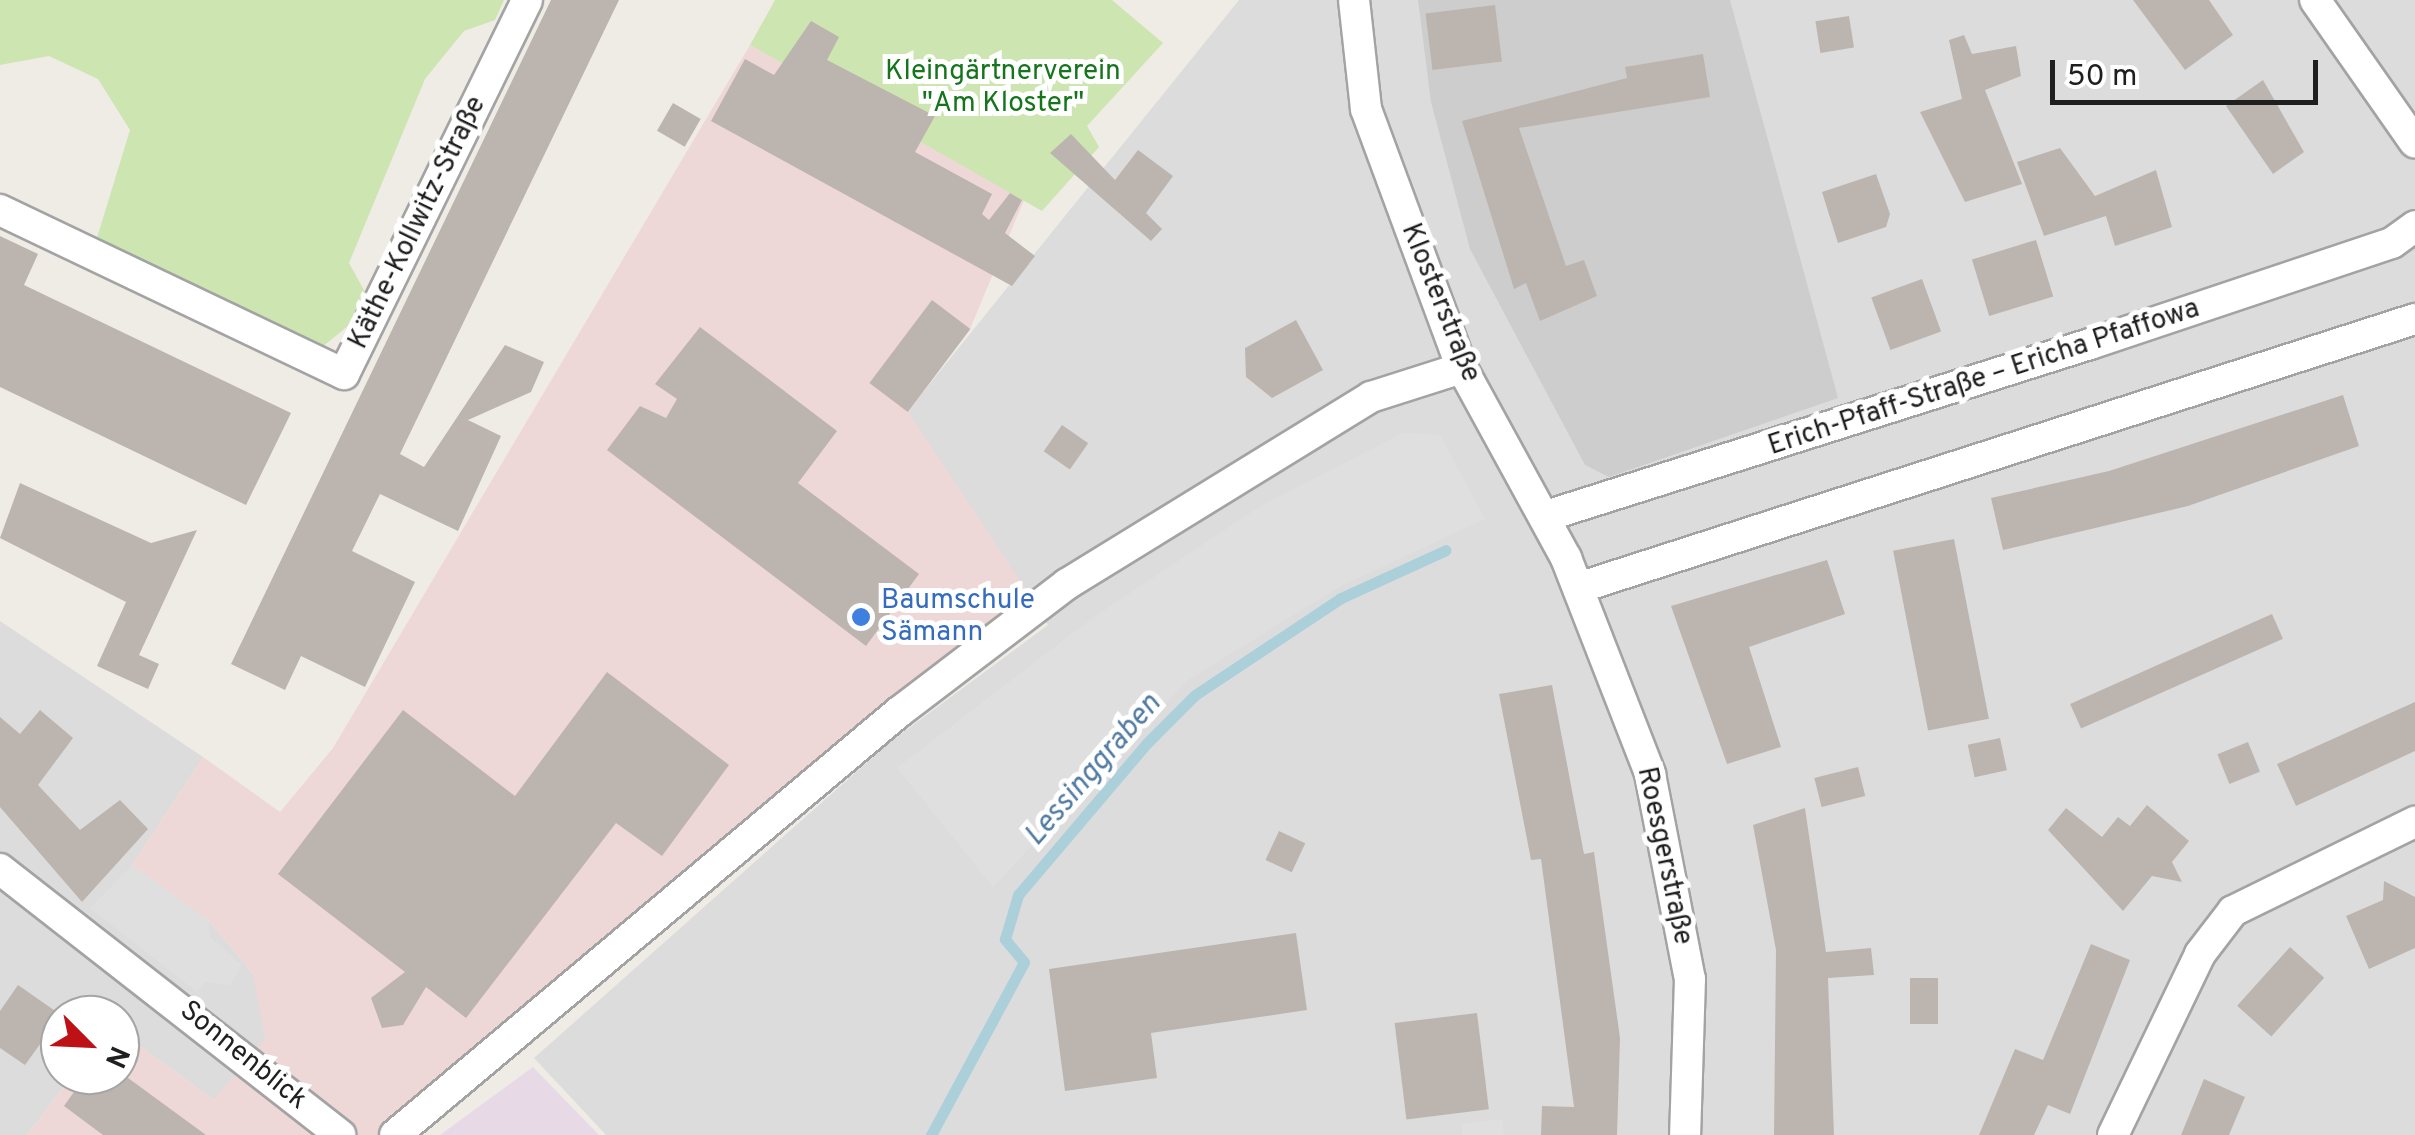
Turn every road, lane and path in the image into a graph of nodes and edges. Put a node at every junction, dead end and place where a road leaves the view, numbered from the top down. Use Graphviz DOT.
graph roads {
  1 [pos="527,0"];
  2 [pos="1354,0"];
  3 [pos="2315,0"];
  4 [pos="2415,143"];
  5 [pos="0,210"];
  6 [pos="2415,226"];
  7 [pos="2415,319"];
  8 [pos="1462,368"];
  9 [pos="1546,516"];
  10 [pos="1578,588"];
  11 [pos="2415,822"];
  12 [pos="0,869"];
  13 [pos="340,1135"];
  14 [pos="395,1135"];
  15 [pos="1685,1135"];
  16 [pos="2114,1135"];
  1 -- 5 [label="street, Käthe-Kollwitz-Straße"];
  2 -- 8 [label="street, Klosterstraße"];
  3 -- 4 [label="street"];
  6 -- 9 [label="street, Erich-Pfaff-Straße – Ericha Pfaffowa"];
  7 -- 10 [label="street"];
  8 -- 9 [label="street, Klosterstraße"];
  8 -- 14 [label="street"];
  9 -- 10 [label="street, Klosterstraße"];
  10 -- 15 [label="street, Roesgerstraße"];
  11 -- 16 [label="street"];
  12 -- 13 [label="street, Sonnenblick"];
}
